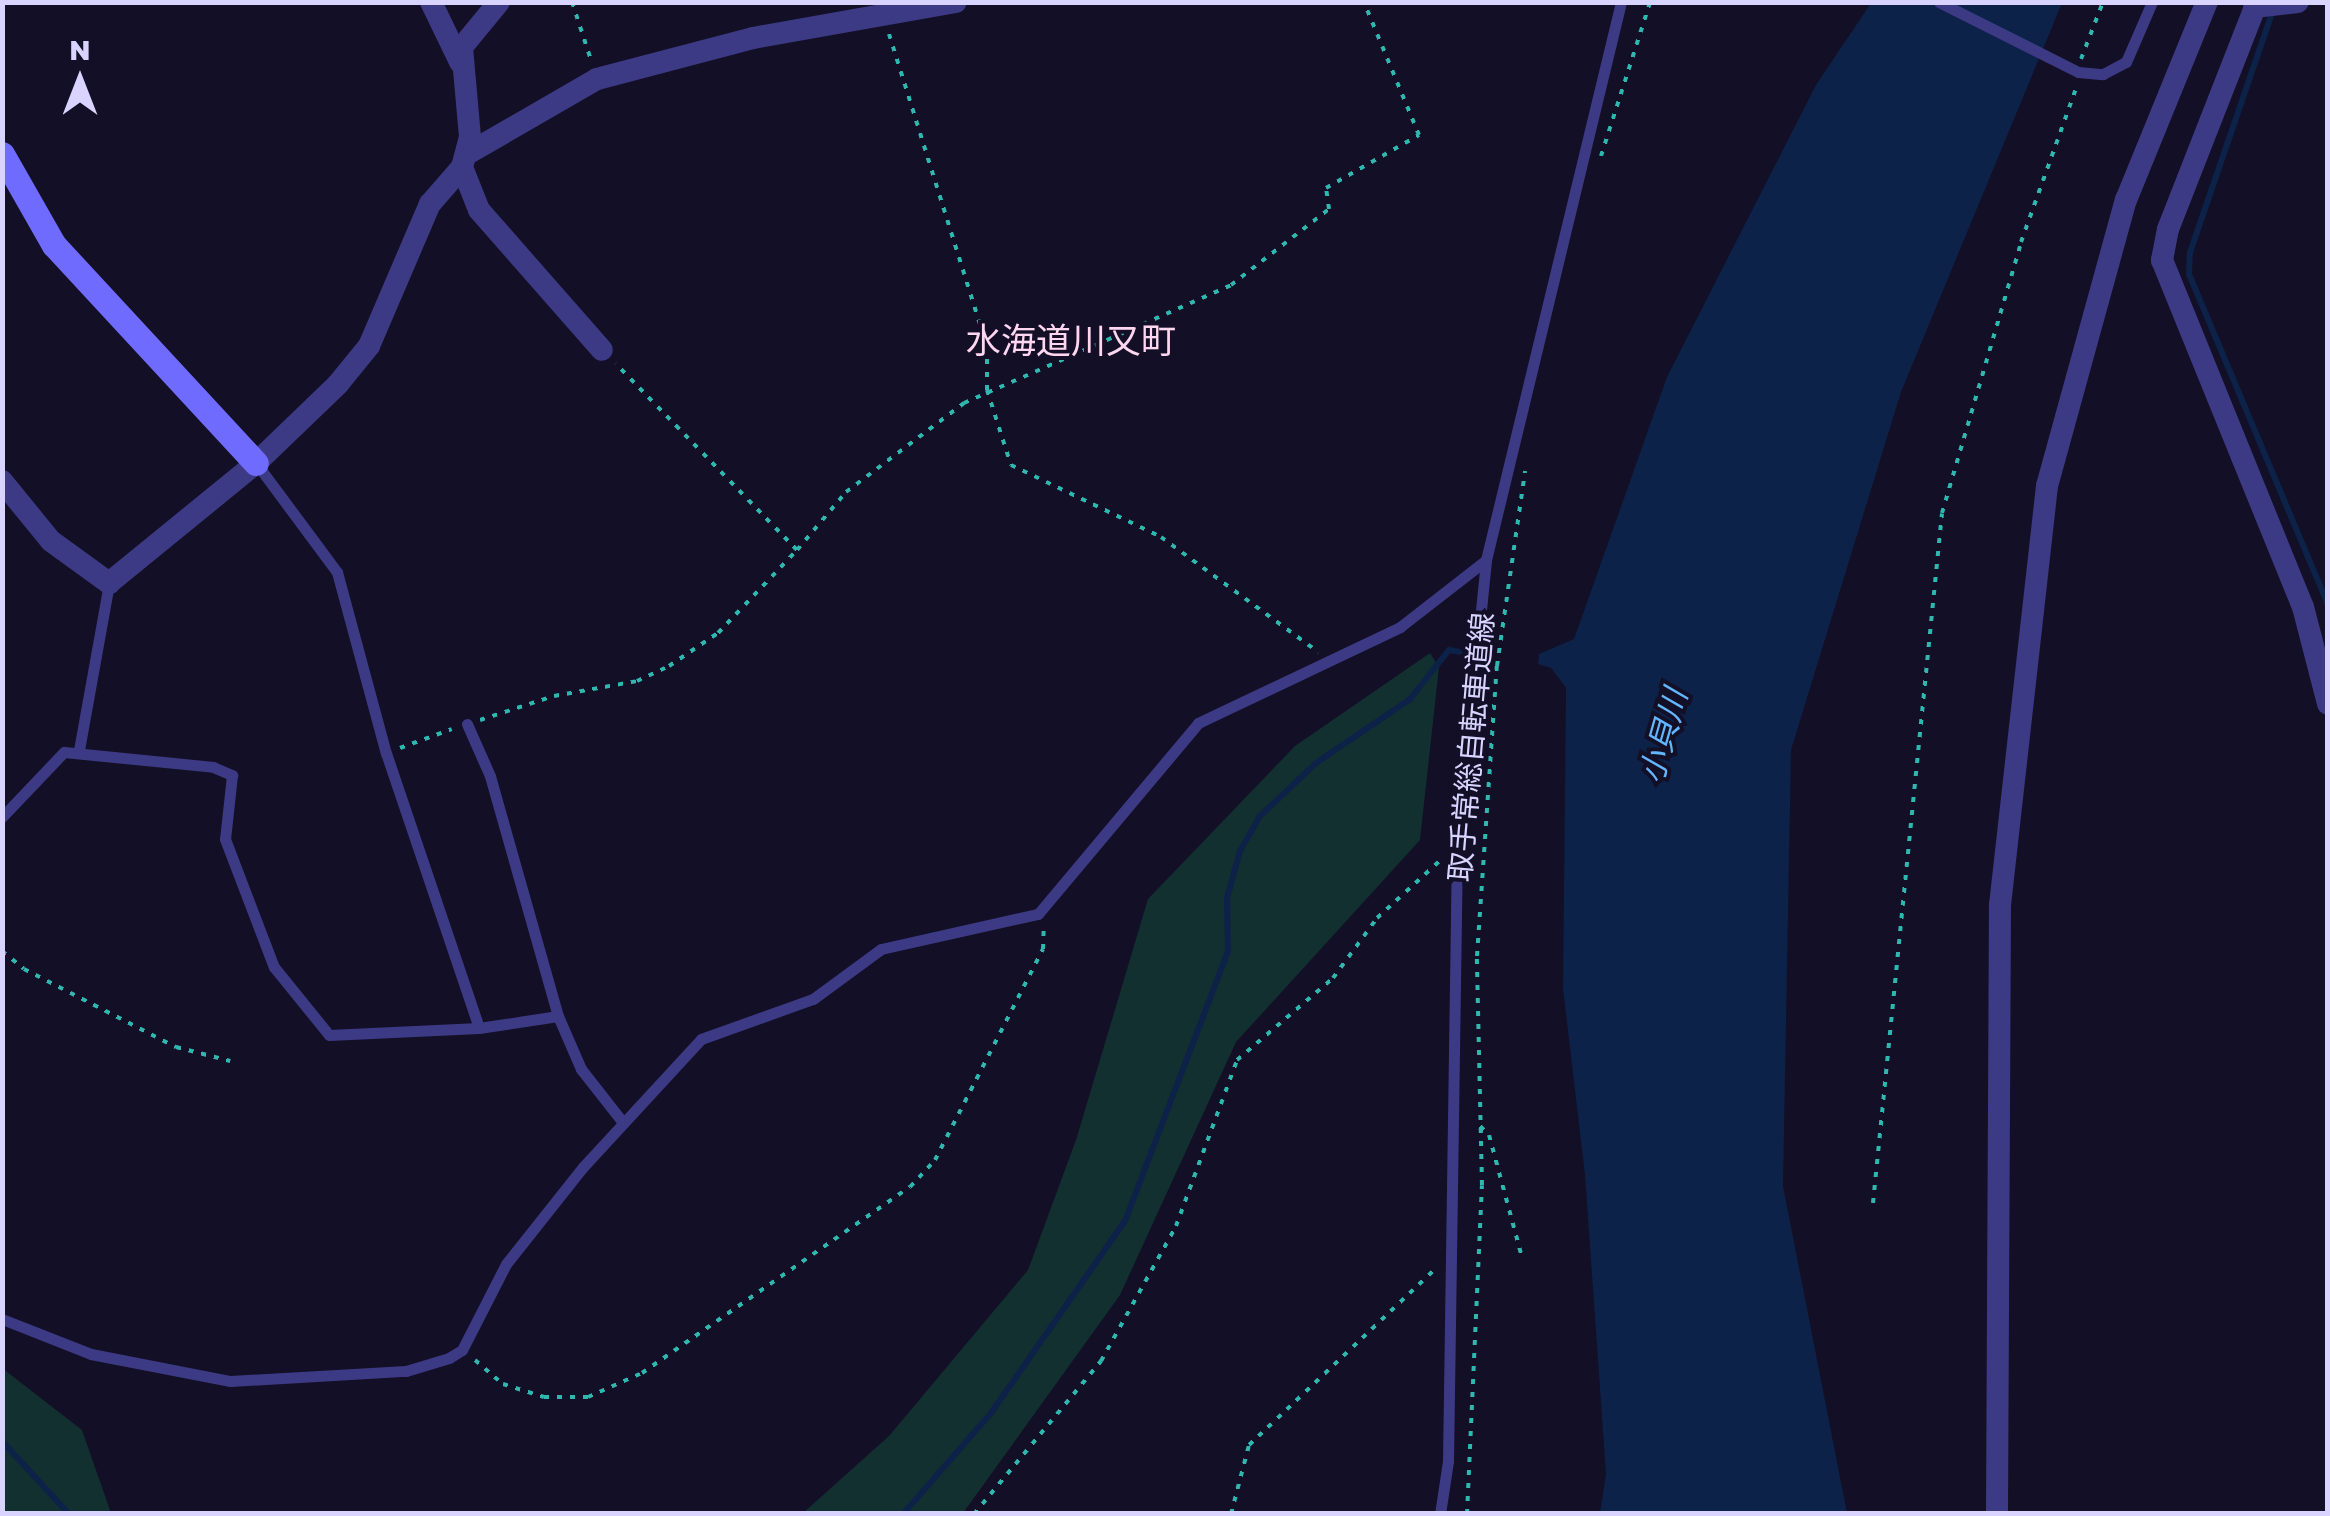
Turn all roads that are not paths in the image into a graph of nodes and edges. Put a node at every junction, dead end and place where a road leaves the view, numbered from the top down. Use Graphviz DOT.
graph roads {
  1 [pos="431,2"];
  2 [pos="498,2"];
  3 [pos="956,2"];
  4 [pos="1620,2"];
  5 [pos="1939,2"];
  6 [pos="2152,2"];
  7 [pos="2207,2"];
  8 [pos="2268,5"];
  9 [pos="460,62"];
  10 [pos="2,154"];
  11 [pos="465,161"];
  12 [pos="602,350"];
  13 [pos="256,462"];
  14 [pos="2,481"];
  15 [pos="1486,560"];
  16 [pos="109,583"];
  17 [pos="2328,704"];
  18 [pos="467,724"];
  19 [pos="78,750"];
  20 [pos="2,817"];
  21 [pos="558,1016"];
  22 [pos="479,1028"];
  23 [pos="622,1120"];
  24 [pos="2,1319"];
  25 [pos="1440,1514"];
  26 [pos="1997,1514"];
  1 -- 9 [label="street"];
  2 -- 9 [label="street"];
  3 -- 11 [label="street"];
  4 -- 15 [label="lane"];
  5 -- 6 [label="lane"];
  7 -- 26 [label="street"];
  8 -- 17 [label="street"];
  9 -- 11 [label="street"];
  10 -- 13 [label="street"];
  11 -- 12 [label="street"];
  11 -- 13 [label="street"];
  13 -- 16 [label="street"];
  13 -- 22 [label="lane"];
  14 -- 16 [label="street"];
  15 -- 23 [label="lane"];
  15 -- 25 [label="lane"];
  16 -- 19 [label="lane"];
  18 -- 21 [label="lane"];
  19 -- 20 [label="lane"];
  19 -- 22 [label="lane"];
  21 -- 22 [label="lane"];
  21 -- 23 [label="lane"];
  23 -- 24 [label="lane"];
}
